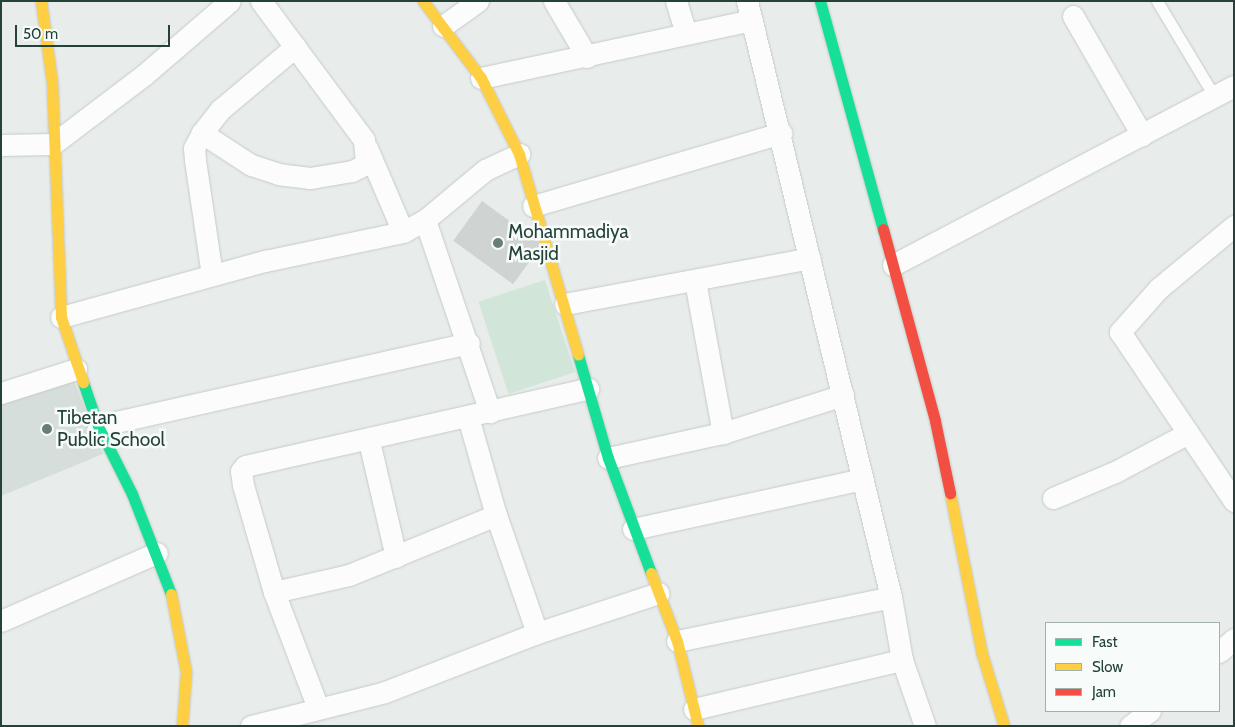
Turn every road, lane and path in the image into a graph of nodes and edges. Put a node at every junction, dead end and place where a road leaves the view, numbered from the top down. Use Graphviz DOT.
graph roads {
  1 [pos="40,1"];
  2 [pos="230,1"];
  3 [pos="261,1"];
  4 [pos="423,1"];
  5 [pos="478,1"];
  6 [pos="554,1"];
  7 [pos="676,1"];
  8 [pos="820,1"];
  9 [pos="1157,1"];
  10 [pos="749,11"];
  11 [pos="1073,16"];
  12 [pos="443,26"];
  13 [pos="686,34"];
  14 [pos="295,47"];
  15 [pos="588,57"];
  16 [pos="481,78"];
  17 [pos="1234,86"];
  18 [pos="1214,96"];
  19 [pos="781,133"];
  20 [pos="202,134"];
  21 [pos="1142,135"];
  22 [pos="53,144"];
  23 [pos="1,145"];
  24 [pos="367,148"];
  25 [pos="519,154"];
  26 [pos="533,206"];
  27 [pos="425,220"];
  28 [pos="1234,226"];
  29 [pos="402,232"];
  30 [pos="810,258"];
  31 [pos="893,265"];
  32 [pos="212,274"];
  33 [pos="696,281"];
  34 [pos="565,304"];
  35 [pos="60,318"];
  36 [pos="470,343"];
  37 [pos="76,369"];
  38 [pos="588,389"];
  39 [pos="1,394"];
  40 [pos="842,395"];
  41 [pos="490,412"];
  42 [pos="468,417"];
  43 [pos="98,426"];
  44 [pos="723,433"];
  45 [pos="1188,433"];
  46 [pos="369,440"];
  47 [pos="608,458"];
  48 [pos="863,479"];
  49 [pos="1053,498"];
  50 [pos="1234,501"];
  51 [pos="496,515"];
  52 [pos="634,529"];
  53 [pos="157,553"];
  54 [pos="396,557"];
  55 [pos="274,592"];
  56 [pos="659,593"];
  57 [pos="891,597"];
  58 [pos="1,621"];
  59 [pos="537,633"];
  60 [pos="1234,639"];
  61 [pos="677,642"];
  62 [pos="1220,651"];
  63 [pos="902,660"];
  64 [pos="318,708"];
  65 [pos="696,717"];
  66 [pos="182,726"];
  67 [pos="250,726"];
  68 [pos="925,726"];
  69 [pos="1004,726"];
  1 -- 22 [label="street"];
  2 -- 22 [label="street"];
  3 -- 14 [label="street"];
  4 -- 12 [label="street"];
  5 -- 12 [label="street"];
  6 -- 15 [label="street"];
  7 -- 13 [label="street"];
  8 -- 31 [label="street"];
  9 -- 18 [label="lane"];
  10 -- 13 [label="street"];
  10 -- 19 [label="street"];
  11 -- 21 [label="street"];
  12 -- 16 [label="street"];
  13 -- 15 [label="street"];
  14 -- 20 [label="street"];
  14 -- 24 [label="street"];
  15 -- 16 [label="street"];
  16 -- 25 [label="street"];
  17 -- 18 [label="street"];
  18 -- 21 [label="street"];
  19 -- 26 [label="street"];
  19 -- 30 [label="street"];
  20 -- 24 [label="street"];
  20 -- 32 [label="street"];
  21 -- 31 [label="street"];
  22 -- 23 [label="street"];
  22 -- 35 [label="street"];
  24 -- 29 [label="street"];
  25 -- 26 [label="street"];
  25 -- 27 [label="street"];
  26 -- 34 [label="street"];
  27 -- 29 [label="street"];
  27 -- 36 [label="street"];
  28 -- 45 [label="street"];
  29 -- 32 [label="street"];
  30 -- 33 [label="street"];
  30 -- 40 [label="street"];
  31 -- 69 [label="street"];
  32 -- 35 [label="street"];
  33 -- 34 [label="street"];
  33 -- 44 [label="street"];
  34 -- 38 [label="street"];
  35 -- 37 [label="street"];
  36 -- 41 [label="street"];
  36 -- 43 [label="street"];
  37 -- 39 [label="street"];
  37 -- 43 [label="street"];
  38 -- 41 [label="street"];
  38 -- 47 [label="street"];
  40 -- 44 [label="street"];
  40 -- 48 [label="street"];
  41 -- 42 [label="street"];
  42 -- 46 [label="street"];
  42 -- 51 [label="street"];
  43 -- 53 [label="street"];
  44 -- 47 [label="street"];
  45 -- 49 [label="street"];
  45 -- 50 [label="street"];
  46 -- 54 [label="street"];
  46 -- 55 [label="street"];
  47 -- 52 [label="street"];
  48 -- 52 [label="street"];
  48 -- 57 [label="street"];
  51 -- 54 [label="street"];
  51 -- 59 [label="street"];
  52 -- 56 [label="street"];
  53 -- 58 [label="street"];
  53 -- 66 [label="street"];
  54 -- 55 [label="street"];
  55 -- 64 [label="street"];
  56 -- 59 [label="street"];
  56 -- 61 [label="street"];
  57 -- 61 [label="street"];
  57 -- 63 [label="street"];
  59 -- 64 [label="street"];
  60 -- 62 [label="street"];
  61 -- 65 [label="street"];
  63 -- 65 [label="street"];
  63 -- 68 [label="street"];
  64 -- 67 [label="street"];
}
